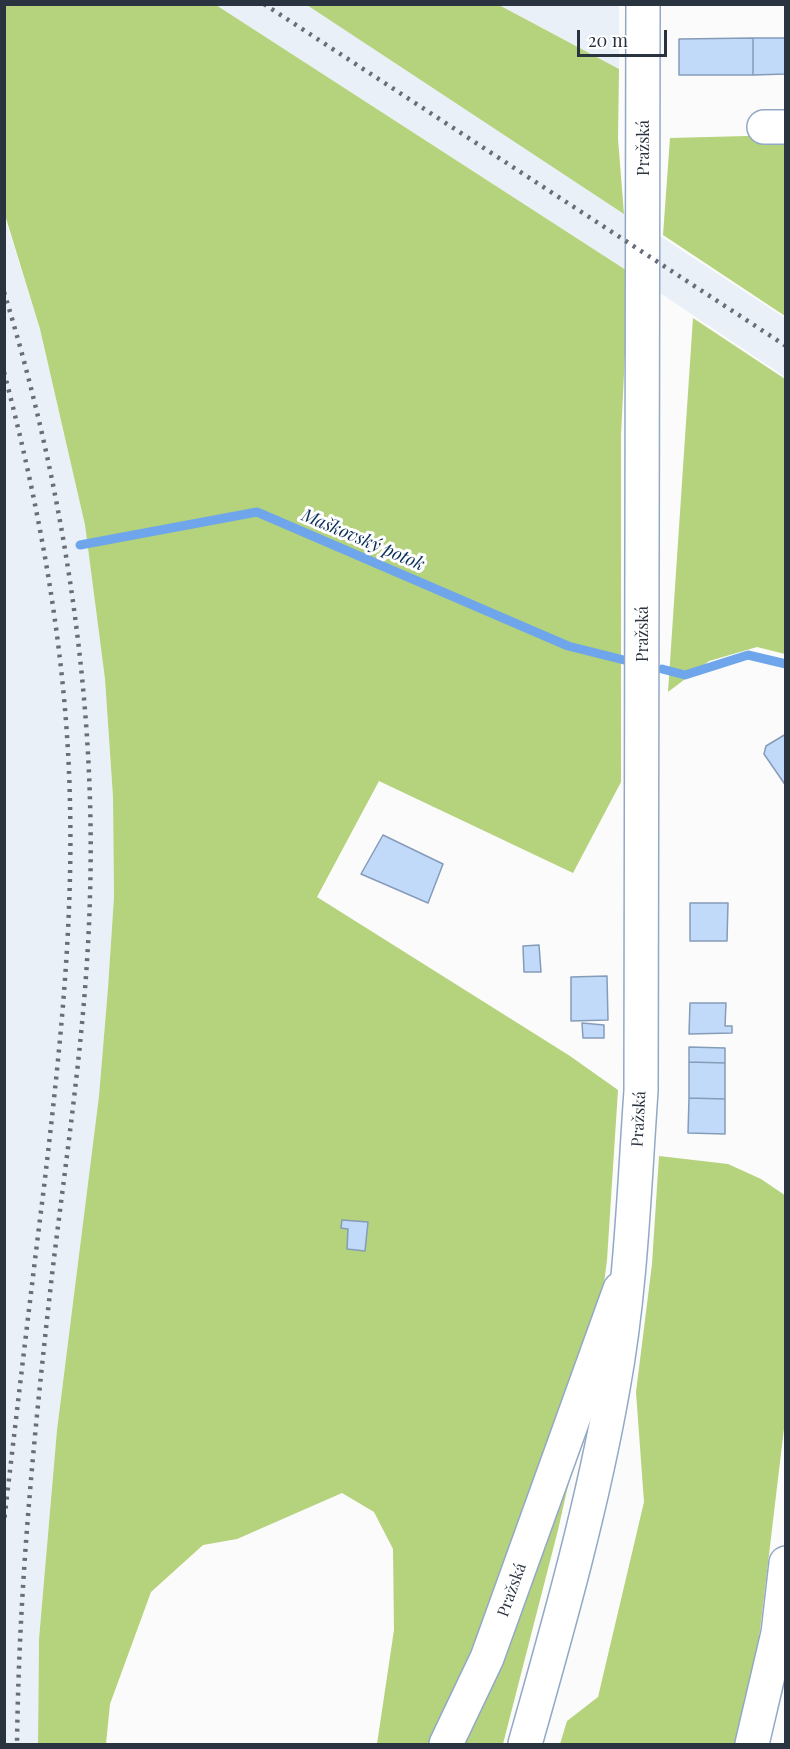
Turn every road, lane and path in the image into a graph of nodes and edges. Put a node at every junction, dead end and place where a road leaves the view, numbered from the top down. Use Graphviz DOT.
graph roads {
  1 [pos="644,4"];
  2 [pos="630,1262"];
  3 [pos="786,1563"];
  4 [pos="446,1744"];
  5 [pos="525,1744"];
  6 [pos="752,1744"];
  1 -- 2 [label="main road, Pražská"];
  2 -- 4 [label="main road, Pražská"];
  2 -- 5 [label="main road, Pražská"];
  3 -- 6 [label="main road"];
}
